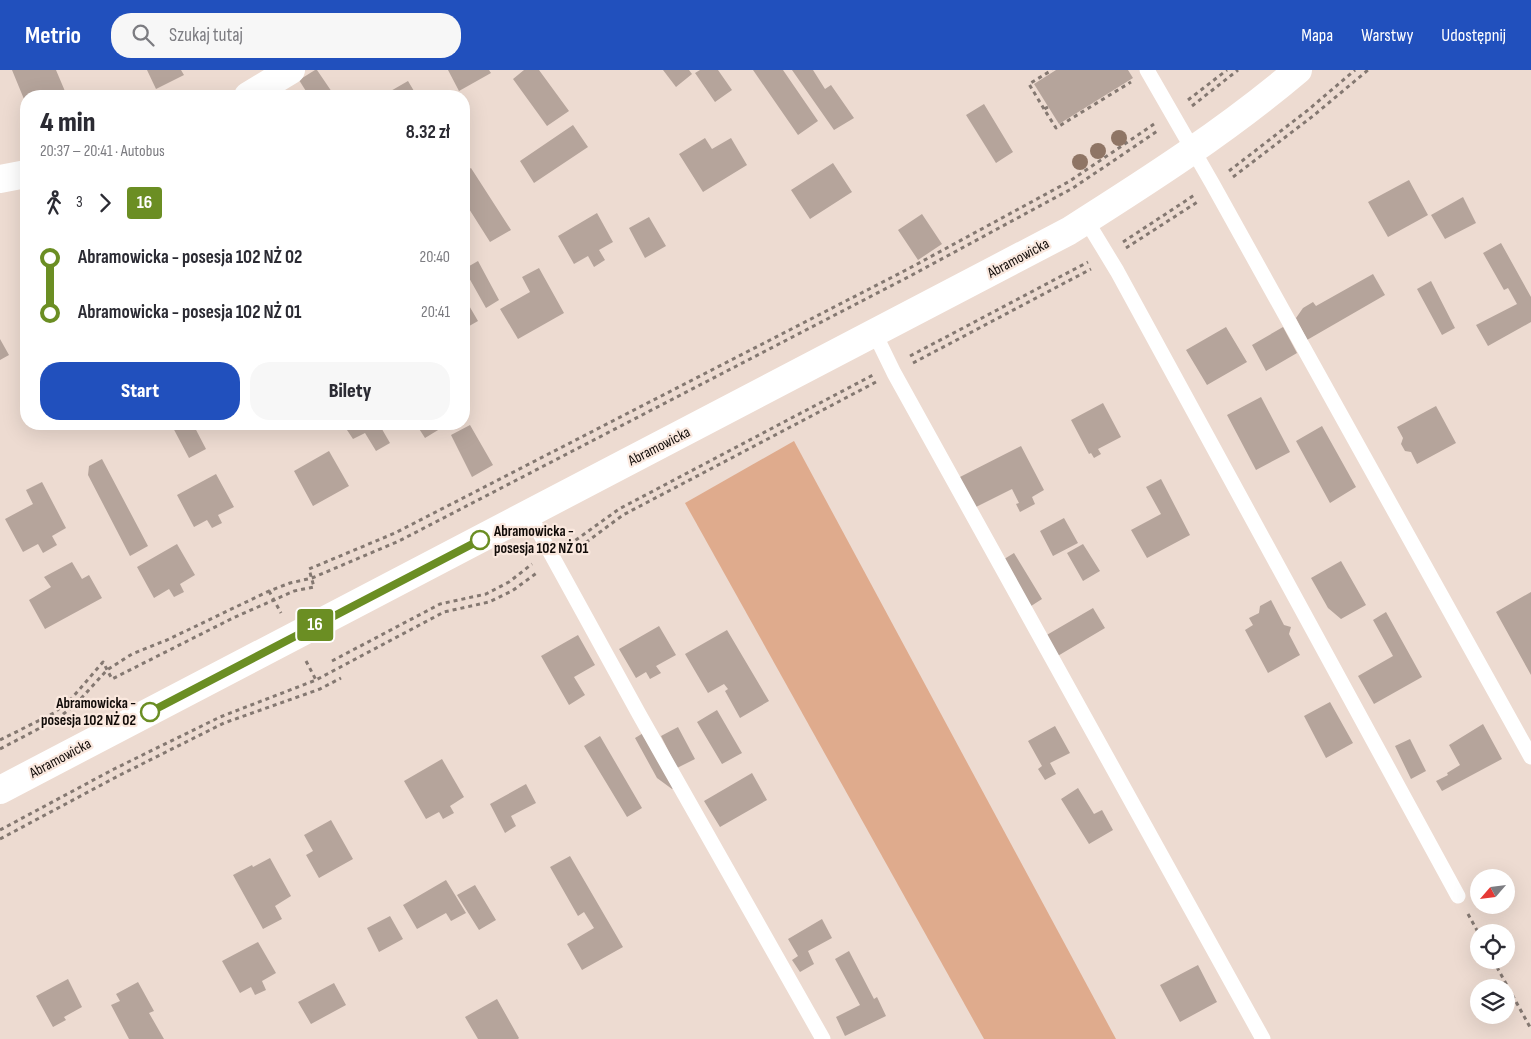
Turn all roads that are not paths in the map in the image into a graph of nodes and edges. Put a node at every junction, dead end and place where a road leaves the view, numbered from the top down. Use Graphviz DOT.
graph roads {
  1 [pos="292,70"];
  2 [pos="1298,70"];
  3 [pos="1142,74"];
  4 [pos="258,90"];
  5 [pos="1194,150"];
  6 [pos="20,175"];
  7 [pos="0,179"];
  8 [pos="1086,220"];
  9 [pos="874,334"];
  10 [pos="529,514"];
  11 [pos="1531,757"];
  12 [pos="0,790"];
  13 [pos="1458,896"];
  14 [pos="823,1039"];
  15 [pos="1263,1039"];
  1 -- 4 [label="main road"];
  2 -- 5 [label="main road, Abramowicka"];
  3 -- 5 [label="lane"];
  5 -- 8 [label="main road, Abramowicka"];
  5 -- 11 [label="lane"];
  6 -- 7 [label="main road"];
  8 -- 9 [label="main road, Abramowicka"];
  8 -- 13 [label="lane"];
  9 -- 10 [label="main road, Abramowicka"];
  9 -- 15 [label="lane"];
  10 -- 12 [label="main road, Abramowicka"];
  10 -- 14 [label="lane"];
}
